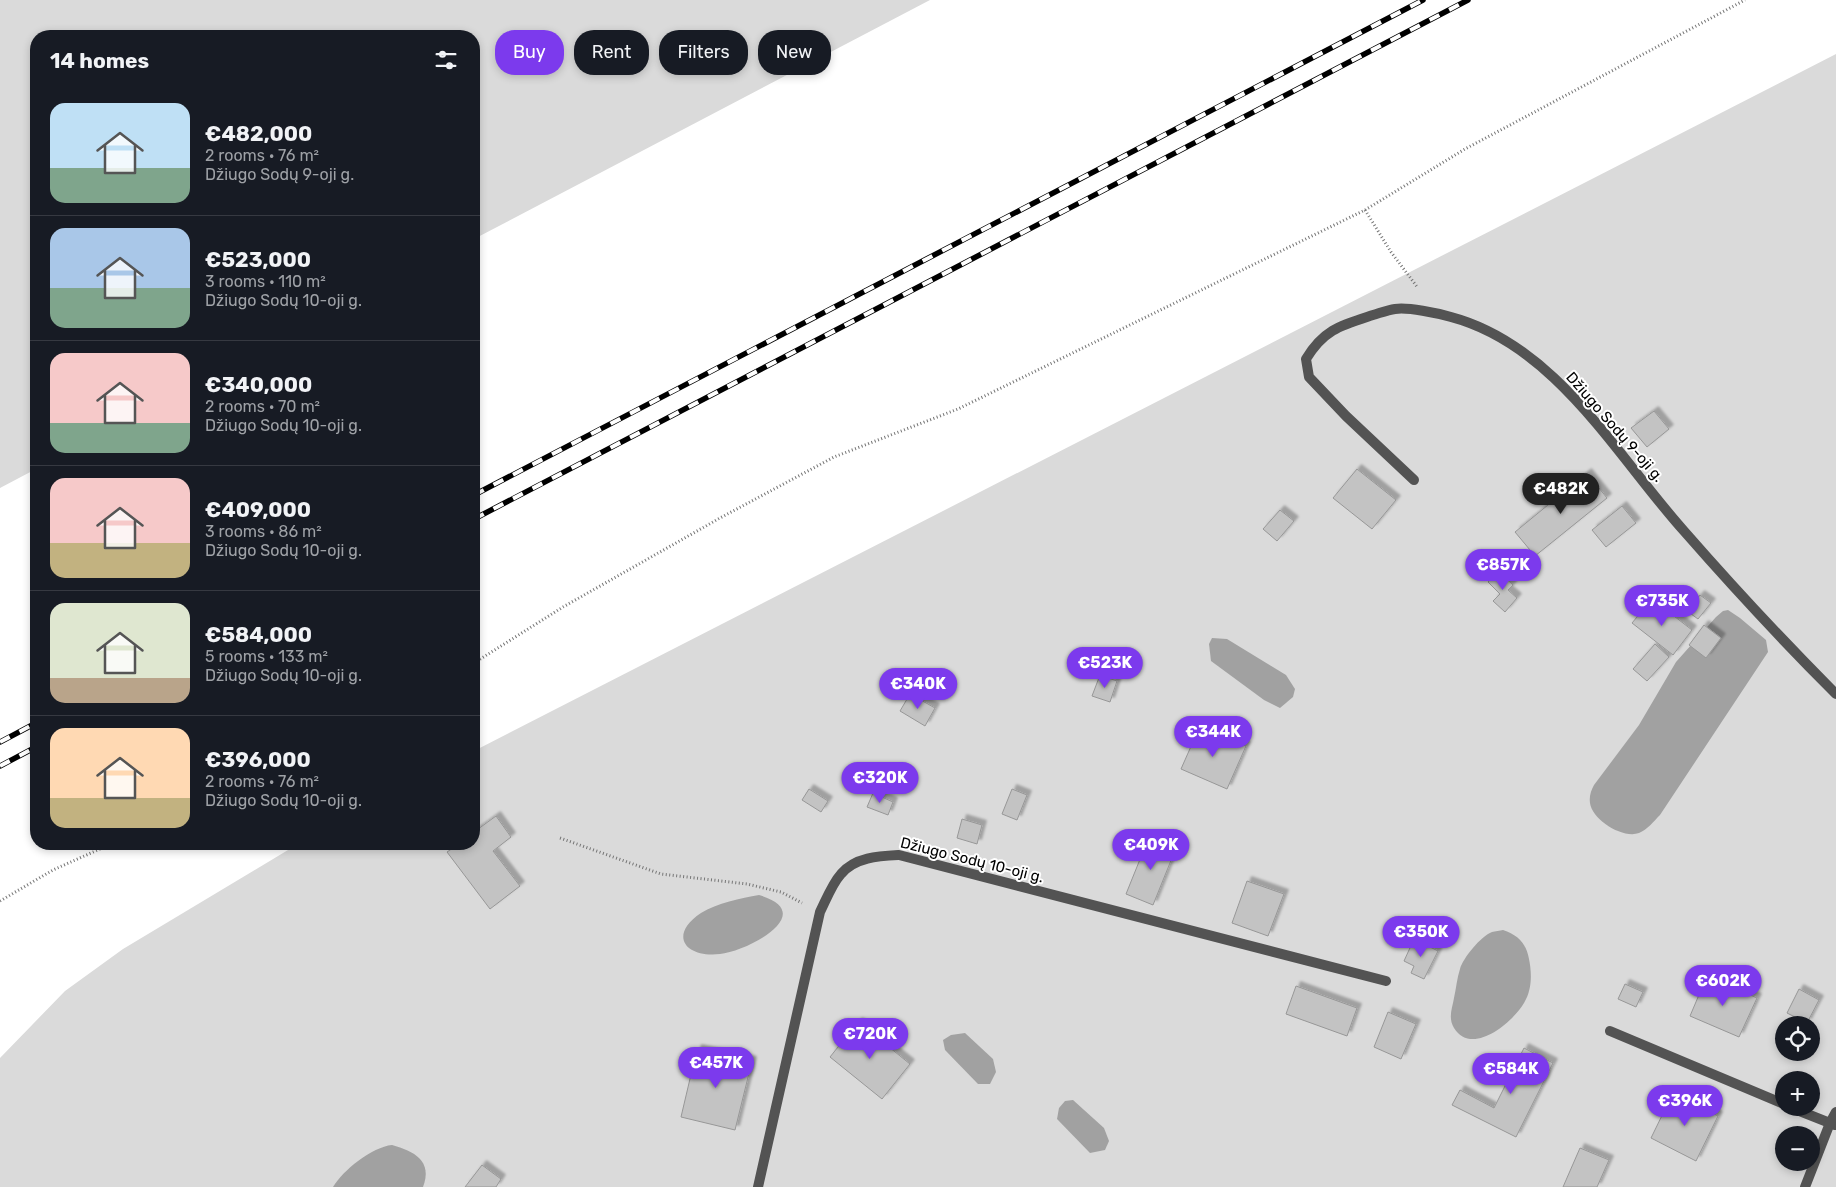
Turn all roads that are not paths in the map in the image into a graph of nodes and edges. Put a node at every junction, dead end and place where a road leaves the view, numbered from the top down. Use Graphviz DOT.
graph roads {
  1 [pos="1414,480"];
  2 [pos="1836,694"];
  3 [pos="1386,981"];
  4 [pos="1610,1031"];
  5 [pos="1775,1100"];
  6 [pos="1836,1112"];
  7 [pos="1812,1116"];
  8 [pos="1833,1124"];
  9 [pos="758,1187"];
  10 [pos="1805,1187"];
  1 -- 2 [label="street, Džiugo Sodų 9-oji g."];
  3 -- 9 [label="street, Džiugo Sodų 10-oji g."];
  4 -- 5 [label="street"];
  6 -- 8 [label="street"];
  7 -- 8 [label="street"];
  8 -- 10 [label="street"];
}
